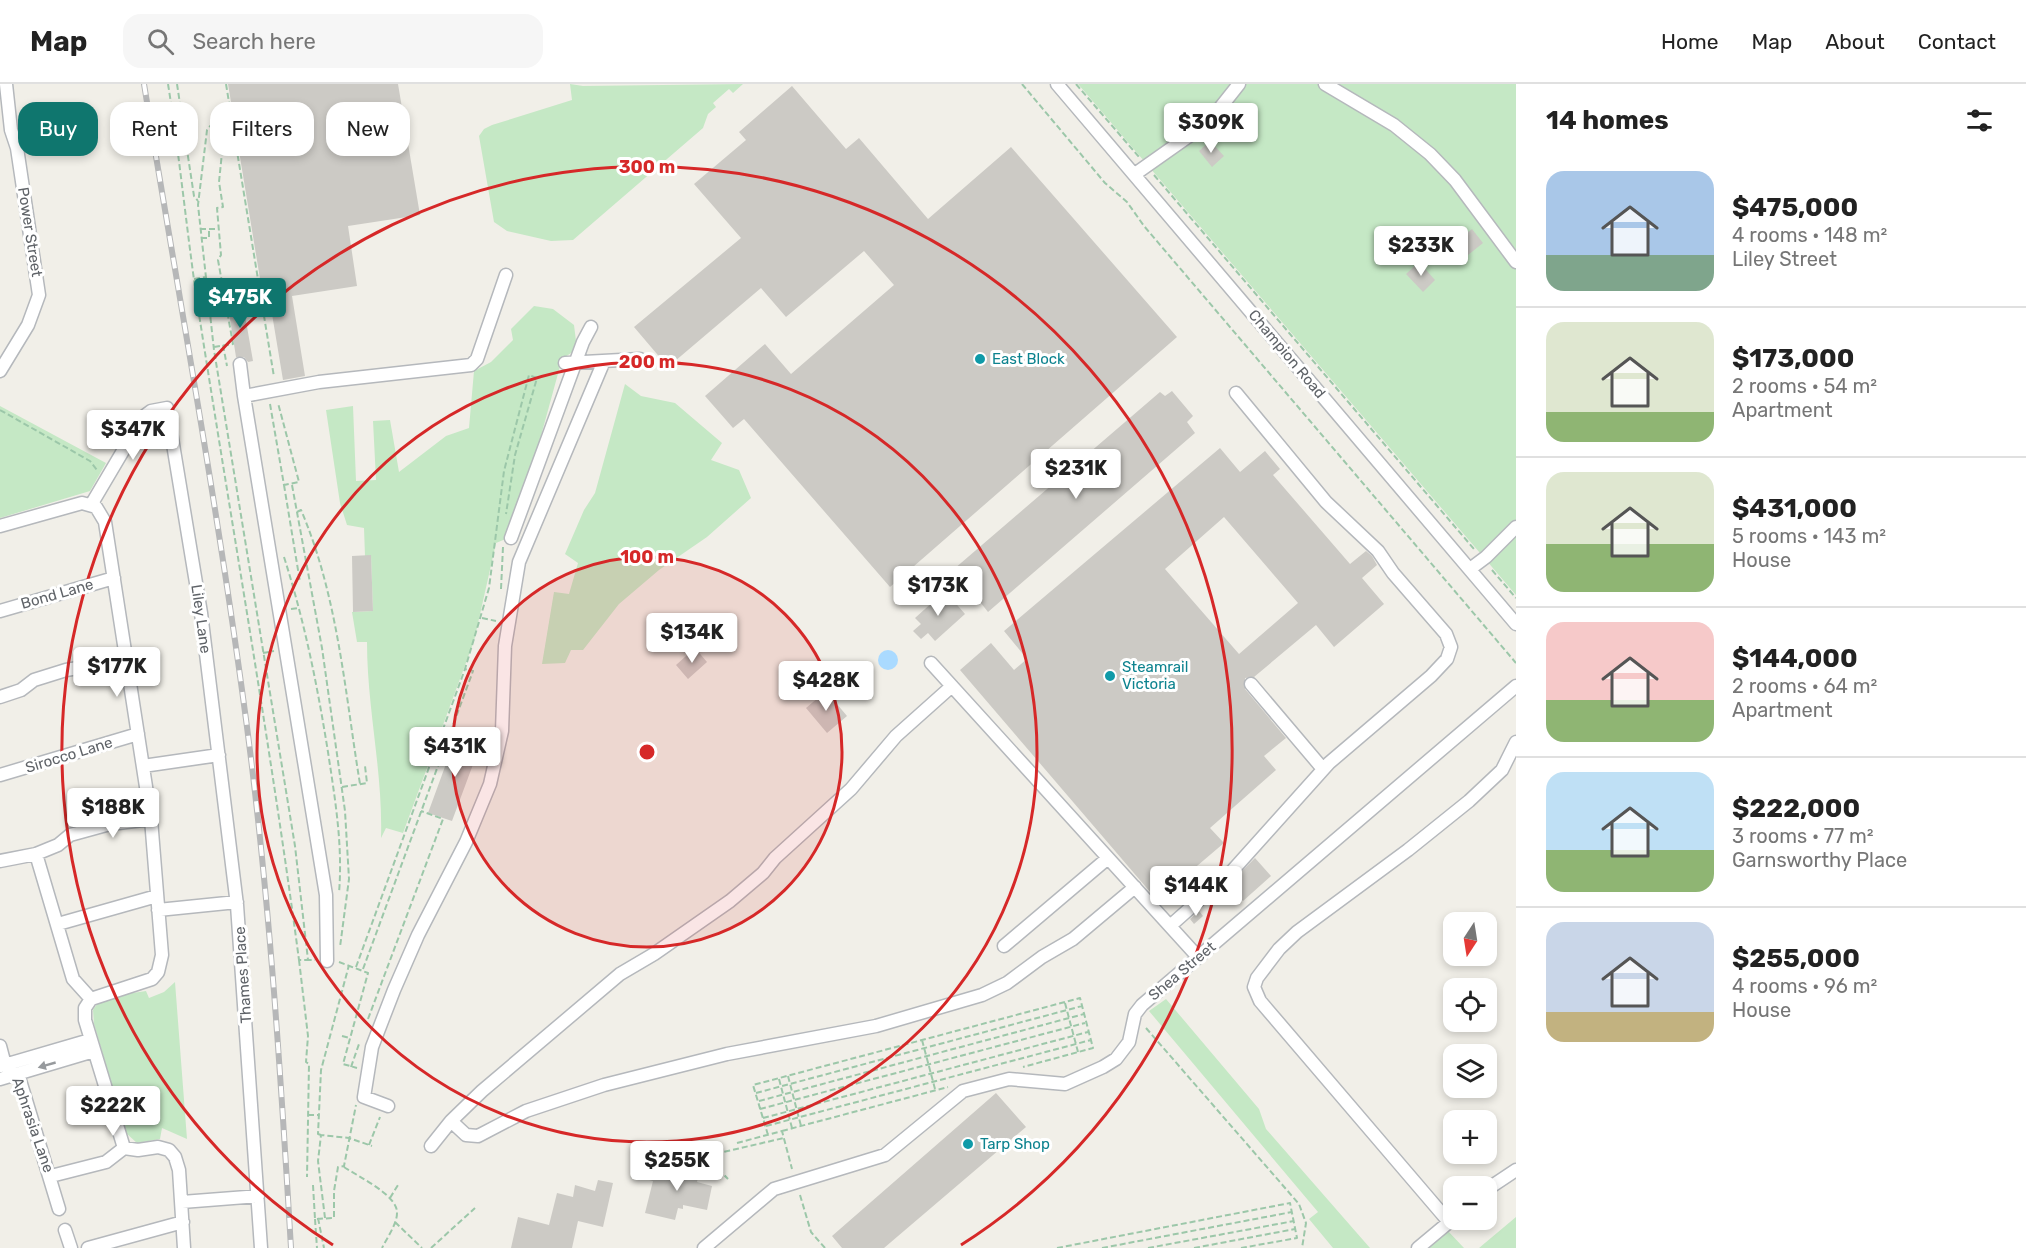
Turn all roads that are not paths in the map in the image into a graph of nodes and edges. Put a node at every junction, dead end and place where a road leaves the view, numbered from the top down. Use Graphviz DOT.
graph roads {
  1 [pos="6,84"];
  2 [pos="1057,84"];
  3 [pos="1239,84"];
  4 [pos="1325,84"];
  5 [pos="5,132"];
  6 [pos="1135,174"];
  7 [pos="1516,262"];
  8 [pos="506,275"];
  9 [pos="591,327"];
  10 [pos="640,359"];
  11 [pos="604,361"];
  12 [pos="570,363"];
  13 [pos="240,364"];
  14 [pos="0,371"];
  15 [pos="1236,393"];
  16 [pos="244,396"];
  17 [pos="91,505"];
  18 [pos="0,526"];
  19 [pos="1516,527"];
  20 [pos="507,540"];
  21 [pos="1470,569"];
  22 [pos="114,578"];
  23 [pos="0,610"];
  24 [pos="1516,624"];
  25 [pos="126,660"];
  26 [pos="931,663"];
  27 [pos="1251,684"];
  28 [pos="951,686"];
  29 [pos="1516,686"];
  30 [pos="0,697"];
  31 [pos="138,734"];
  32 [pos="1516,742"];
  33 [pos="219,755"];
  34 [pos="143,766"];
  35 [pos="1323,768"];
  36 [pos="0,775"];
  37 [pos="151,819"];
  38 [pos="36,854"];
  39 [pos="1108,858"];
  40 [pos="0,861"];
  41 [pos="1135,887"];
  42 [pos="157,896"];
  43 [pos="237,902"];
  44 [pos="158,910"];
  45 [pos="58,924"];
  46 [pos="1170,926"];
  47 [pos="1004,946"];
  48 [pos="1198,957"];
  49 [pos="333,961"];
  50 [pos="91,999"];
  51 [pos="0,1046"];
  52 [pos="92,1046"];
  53 [pos="2,1065"];
  54 [pos="18,1074"];
  55 [pos="0,1079"];
  56 [pos="385,1110"];
  57 [pos="451,1121"];
  58 [pos="431,1146"];
  59 [pos="124,1148"];
  60 [pos="1516,1170"];
  61 [pos="51,1176"];
  62 [pos="1497,1183"];
  63 [pos="258,1196"];
  64 [pos="182,1202"];
  65 [pos="59,1209"];
  66 [pos="1443,1211"];
  67 [pos="183,1222"];
  68 [pos="1443,1227"];
  69 [pos="65,1230"];
  70 [pos="70,1248"];
  71 [pos="88,1248"];
  72 [pos="183,1248"];
  73 [pos="261,1248"];
  74 [pos="704,1248"];
  75 [pos="1418,1248"];
  1 -- 5 [label="street, Power Street"];
  2 -- 6 [label="street, Champion Road"];
  3 -- 6 [label="street"];
  4 -- 7 [label="street"];
  5 -- 14 [label="street, Power Street"];
  6 -- 21 [label="street, Champion Road"];
  8 -- 16 [label="street"];
  9 -- 12 [label="street"];
  10 -- 11 [label="street"];
  11 -- 12 [label="street"];
  11 -- 56 [label="street"];
  12 -- 20 [label="street"];
  13 -- 16 [label="street"];
  15 -- 35 [label="street"];
  16 -- 49 [label="street"];
  17 -- 18 [label="street"];
  17 -- 22 [label="street"];
  17 -- 33 [label="street, Liley Lane"];
  19 -- 21 [label="street"];
  21 -- 24 [label="street, Champion Road"];
  22 -- 23 [label="street, Bond Lane"];
  22 -- 25 [label="street"];
  25 -- 30 [label="street"];
  25 -- 31 [label="street"];
  26 -- 28 [label="street"];
  27 -- 35 [label="street"];
  28 -- 39 [label="street"];
  28 -- 57 [label="street"];
  29 -- 48 [label="street, Shea Street"];
  31 -- 34 [label="street"];
  31 -- 36 [label="street, Sirocco Lane"];
  32 -- 66 [label="street"];
  33 -- 34 [label="street"];
  33 -- 43 [label="street, Thames Place"];
  34 -- 37 [label="street"];
  35 -- 46 [label="street"];
  37 -- 38 [label="street"];
  37 -- 42 [label="street"];
  38 -- 40 [label="street"];
  38 -- 45 [label="street"];
  39 -- 41 [label="street"];
  39 -- 47 [label="street"];
  41 -- 46 [label="street"];
  41 -- 57 [label="street"];
  42 -- 44 [label="street"];
  42 -- 45 [label="street"];
  43 -- 44 [label="street"];
  43 -- 63 [label="street, Thames Place"];
  44 -- 50 [label="street"];
  45 -- 50 [label="street"];
  46 -- 48 [label="street"];
  48 -- 74 [label="street, Shea Street"];
  50 -- 52 [label="street"];
  51 -- 53 [label="street, Aphrasia Lane"];
  52 -- 53 [label="street"];
  52 -- 54 [label="street, one-way"];
  52 -- 59 [label="street"];
  53 -- 54 [label="street, Aphrasia Lane"];
  54 -- 55 [label="street"];
  54 -- 61 [label="street, Aphrasia Lane"];
  57 -- 58 [label="street"];
  59 -- 61 [label="street"];
  59 -- 64 [label="street"];
  60 -- 62 [label="street"];
  61 -- 65 [label="street, Aphrasia Lane"];
  63 -- 64 [label="street"];
  63 -- 73 [label="street, Thames Place"];
  64 -- 67 [label="street"];
  67 -- 71 [label="street"];
  67 -- 72 [label="street"];
  68 -- 75 [label="street"];
  69 -- 70 [label="street"];
}
